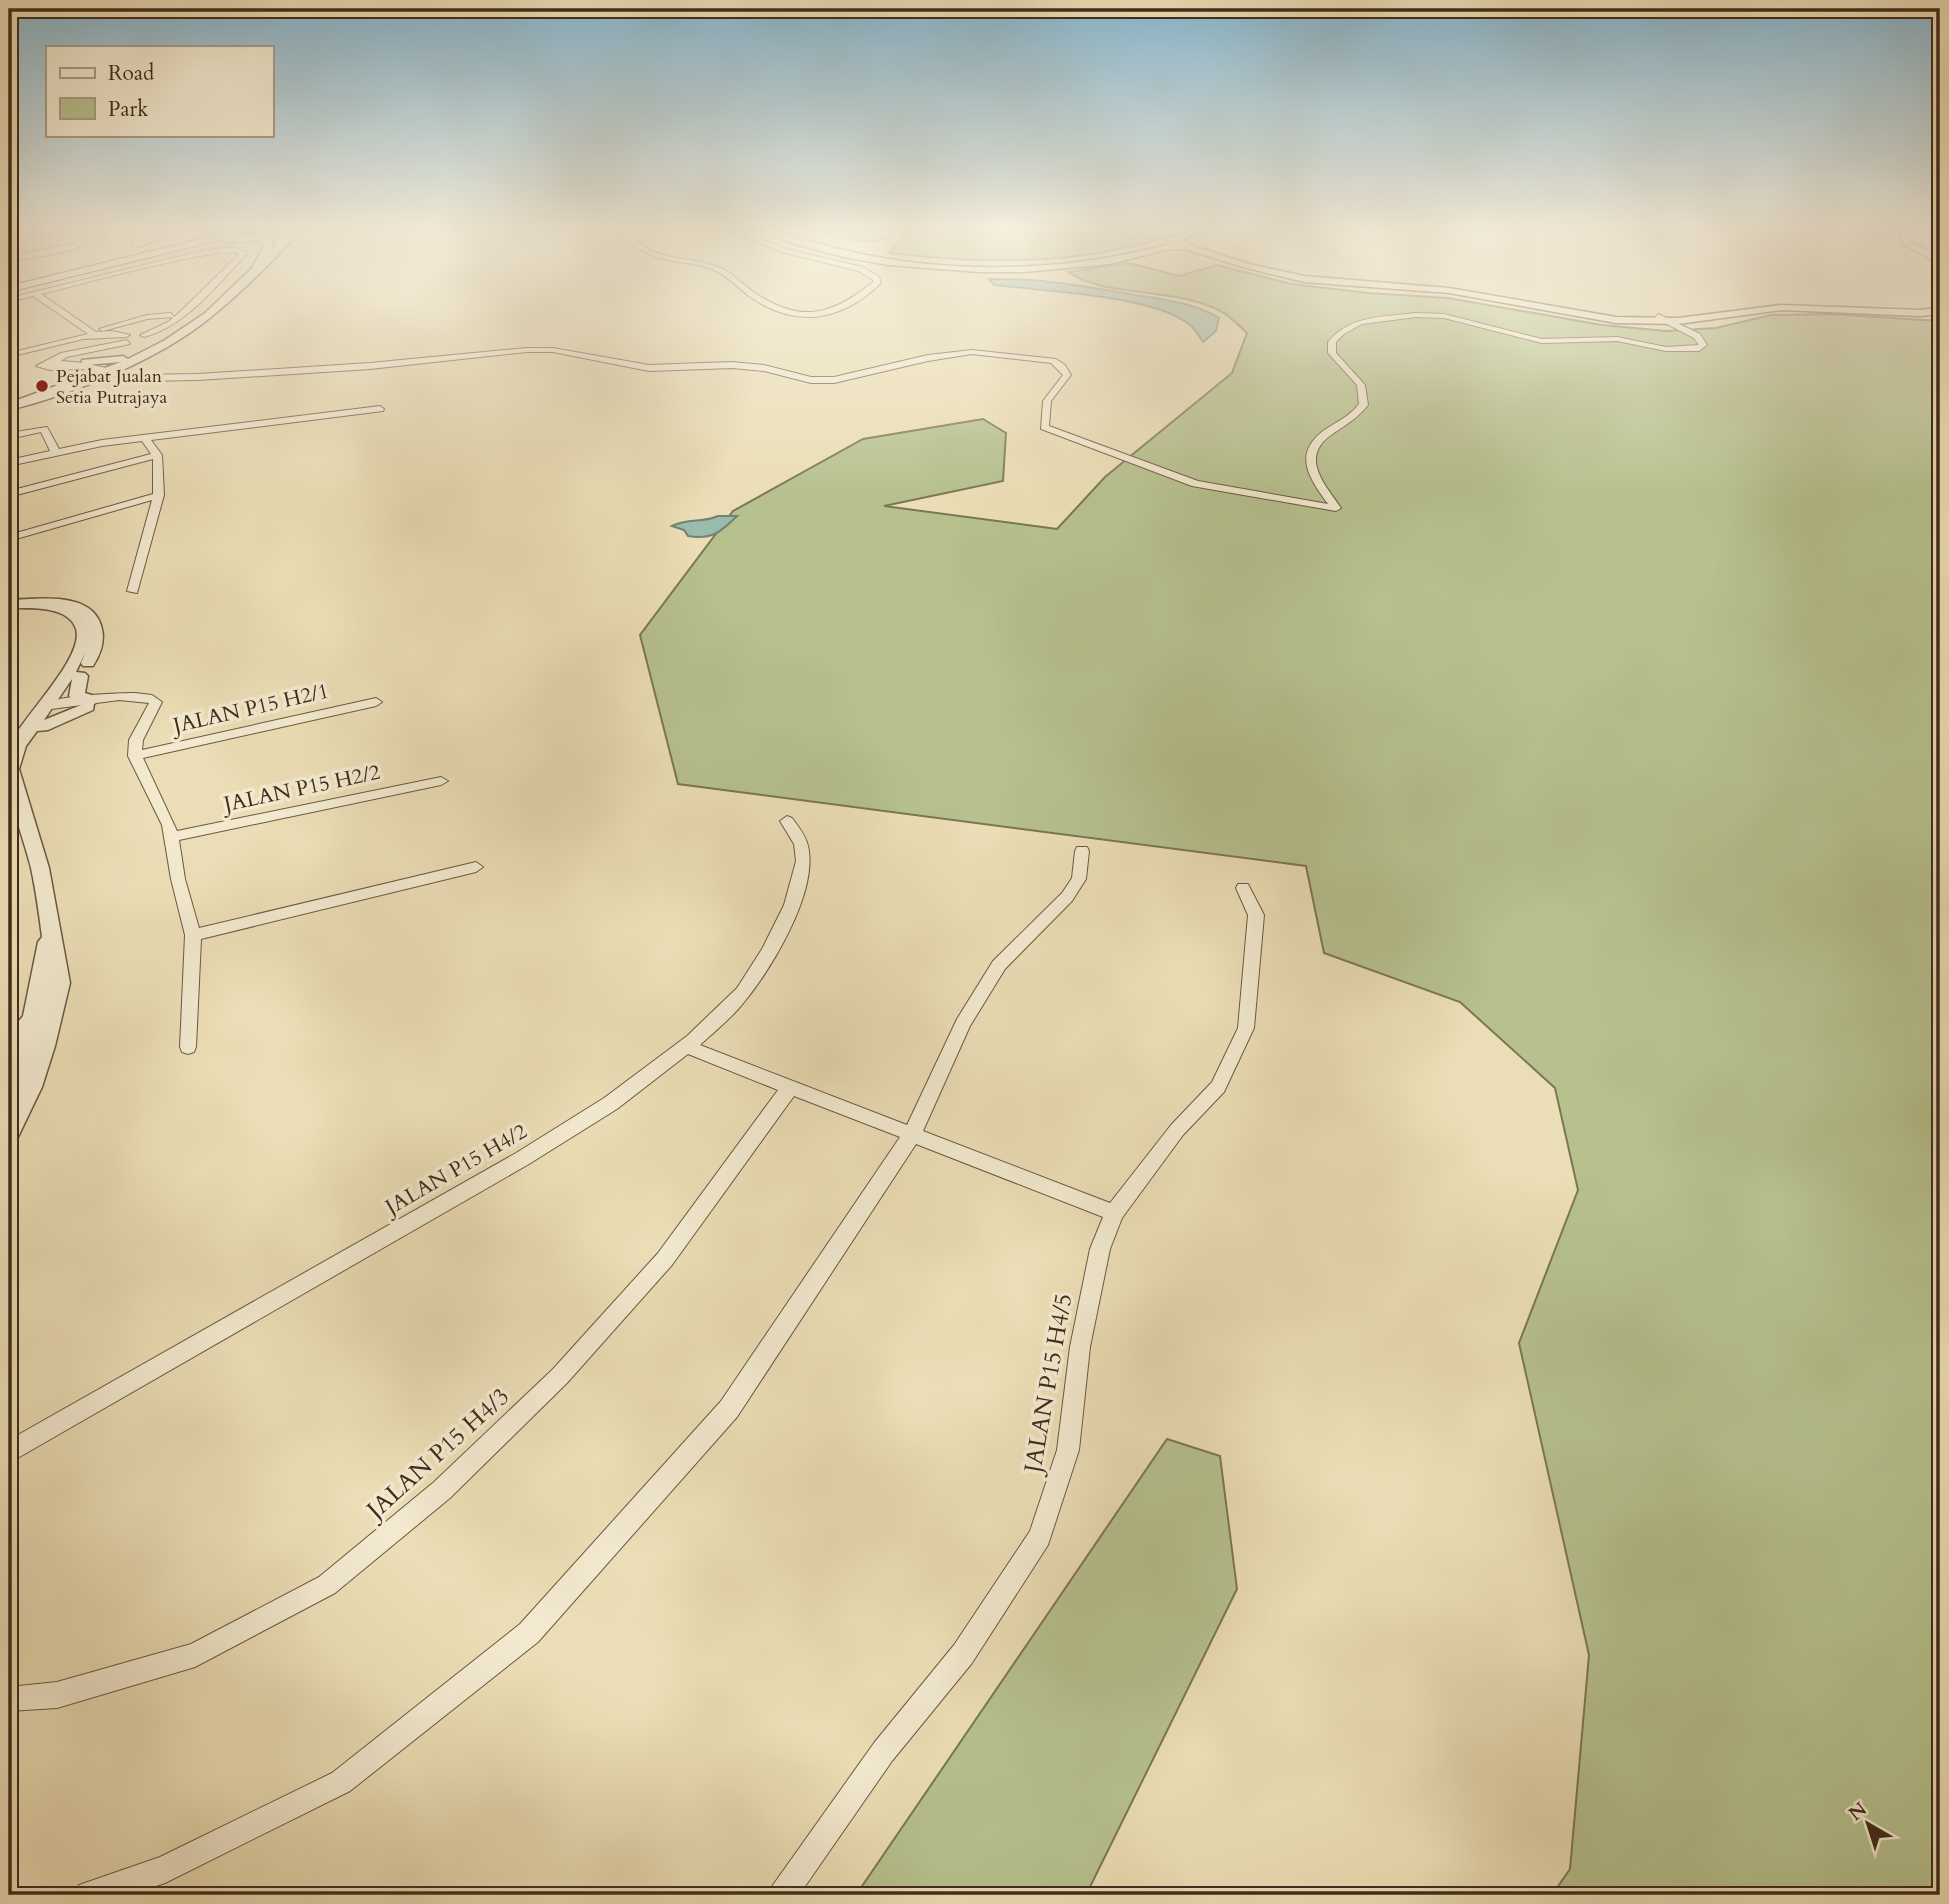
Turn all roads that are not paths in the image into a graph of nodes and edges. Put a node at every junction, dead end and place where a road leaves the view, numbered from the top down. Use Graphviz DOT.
graph roads {
  1 [pos="69,317"];
  2 [pos="148,317"];
  3 [pos="165,317"];
  4 [pos="176,317"];
  5 [pos="205,317"];
  6 [pos="1426,317"];
  7 [pos="1447,317"];
  8 [pos="1634,317"];
  9 [pos="1677,317"];
  10 [pos="1684,317"];
  11 [pos="1663,319"];
  12 [pos="93,333"];
  13 [pos="131,336"];
  14 [pos="9,355"];
  15 [pos="80,363"];
  16 [pos="130,367"];
  17 [pos="110,371"];
  18 [pos="74,385"];
  19 [pos="9,407"];
  20 [pos="380,409"];
  21 [pos="9,436"];
  22 [pos="145,438"];
  23 [pos="55,451"];
  24 [pos="157,455"];
  25 [pos="9,463"];
  26 [pos="9,494"];
  27 [pos="159,495"];
  28 [pos="9,538"];
  29 [pos="133,591"];
  30 [pos="9,604"];
  31 [pos="53,606"];
  32 [pos="80,676"];
  33 [pos="376,702"];
  34 [pos="91,704"];
  35 [pos="47,712"];
  36 [pos="135,756"];
  37 [pos="441,781"];
  38 [pos="787,821"];
  39 [pos="172,837"];
  40 [pos="1082,851"];
  41 [pos="476,867"];
  42 [pos="1242,888"];
  43 [pos="50,931"];
  44 [pos="193,935"];
  45 [pos="685,1046"];
  46 [pos="188,1047"];
  47 [pos="24,1052"];
  48 [pos="790,1087"];
  49 [pos="9,1091"];
  50 [pos="9,1132"];
  51 [pos="912,1134"];
  52 [pos="1114,1213"];
  53 [pos="9,1452"];
  54 [pos="9,1699"];
  55 [pos="89,1895"];
  56 [pos="783,1895"];
  1 -- 12 [label="street"];
  2 -- 12 [label="street"];
  3 -- 13 [label="street"];
  4 -- 13 [label="street"];
  5 -- 16 [label="street"];
  6 -- 16 [label="street"];
  7 -- 11 [label="street"];
  8 -- 11 [label="street"];
  9 -- 11 [label="street"];
  10 -- 11 [label="street"];
  12 -- 13 [label="street"];
  12 -- 14 [label="street"];
  13 -- 15 [label="street"];
  15 -- 16 [label="street"];
  15 -- 17 [label="street"];
  15 -- 18 [label="street"];
  16 -- 17 [label="street"];
  16 -- 18 [label="street"];
  17 -- 18 [label="street"];
  18 -- 19 [label="street"];
  20 -- 22 [label="street"];
  21 -- 23 [label="street"];
  22 -- 23 [label="street"];
  22 -- 24 [label="street"];
  23 -- 25 [label="street"];
  24 -- 26 [label="street"];
  24 -- 27 [label="street"];
  27 -- 28 [label="street"];
  27 -- 29 [label="street"];
  30 -- 31 [label="street"];
  31 -- 32 [label="street"];
  31 -- 35 [label="street"];
  32 -- 34 [label="street"];
  32 -- 35 [label="street"];
  33 -- 36 [label="street, JALAN P15 H2/1"];
  34 -- 35 [label="street"];
  34 -- 35 [label="street"];
  34 -- 36 [label="street"];
  35 -- 43 [label="street"];
  36 -- 39 [label="street"];
  37 -- 39 [label="street, JALAN P15 H2/2"];
  38 -- 45 [label="street, JALAN P15 H4/2"];
  39 -- 44 [label="street"];
  40 -- 51 [label="street"];
  41 -- 44 [label="street"];
  42 -- 52 [label="street, JALAN P15 H4/5"];
  43 -- 47 [label="street"];
  43 -- 47 [label="street"];
  44 -- 46 [label="street"];
  45 -- 48 [label="street"];
  45 -- 53 [label="street, JALAN P15 H4/2"];
  47 -- 49 [label="street"];
  47 -- 50 [label="street"];
  48 -- 51 [label="street"];
  48 -- 54 [label="street, JALAN P15 H4/3"];
  51 -- 52 [label="street"];
  51 -- 55 [label="street"];
  52 -- 56 [label="street, JALAN P15 H4/5"];
}
